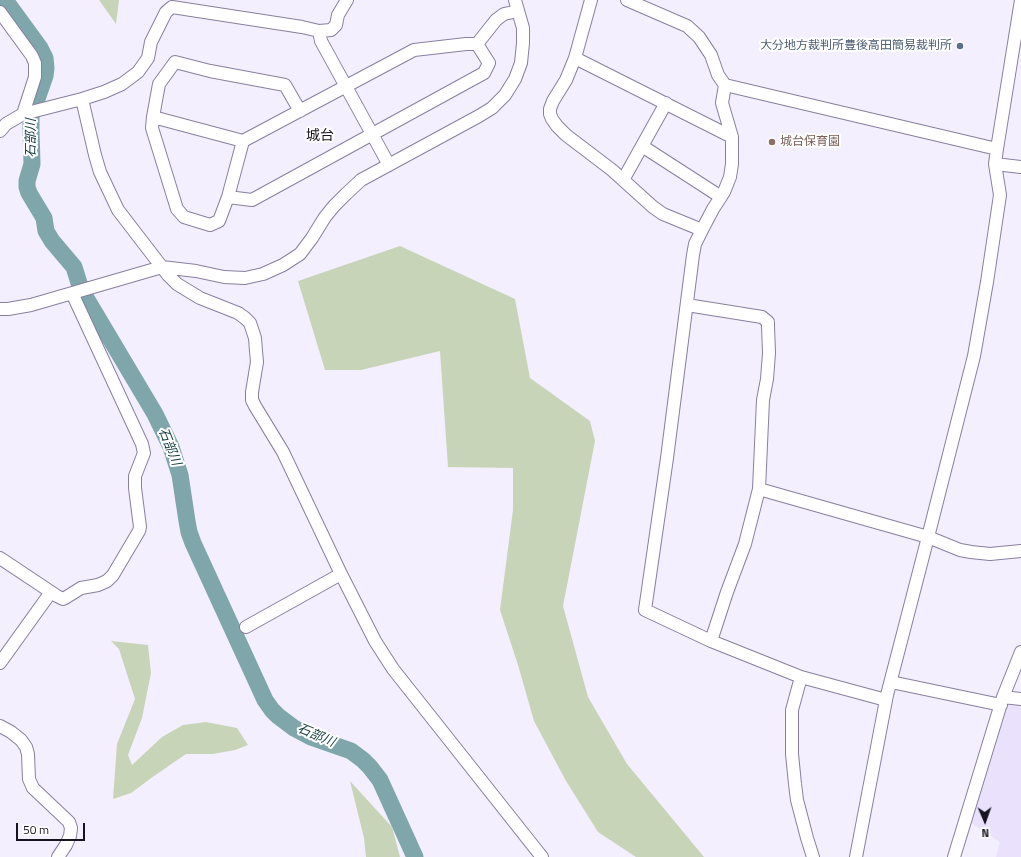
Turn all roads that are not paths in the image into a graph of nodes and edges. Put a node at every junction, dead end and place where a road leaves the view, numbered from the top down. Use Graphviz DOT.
graph roads {
  1 [pos="347,0"];
  2 [pos="591,0"];
  3 [pos="626,0"];
  4 [pos="1021,0"];
  5 [pos="517,6"];
  6 [pos="0,12"];
  7 [pos="319,31"];
  8 [pos="477,44"];
  9 [pos="576,58"];
  10 [pos="725,85"];
  11 [pos="346,86"];
  12 [pos="82,99"];
  13 [pos="666,103"];
  14 [pos="300,111"];
  15 [pos="30,112"];
  16 [pos="152,117"];
  17 [pos="0,131"];
  18 [pos="372,134"];
  19 [pos="732,137"];
  20 [pos="243,141"];
  21 [pos="642,146"];
  22 [pos="997,149"];
  23 [pos="995,164"];
  24 [pos="389,165"];
  25 [pos="1021,167"];
  26 [pos="624,180"];
  27 [pos="228,197"];
  28 [pos="721,197"];
  29 [pos="702,230"];
  30 [pos="162,267"];
  31 [pos="72,294"];
  32 [pos="687,305"];
  33 [pos="0,309"];
  34 [pos="759,489"];
  35 [pos="928,537"];
  36 [pos="1021,551"];
  37 [pos="0,558"];
  38 [pos="341,574"];
  39 [pos="51,592"];
  40 [pos="246,627"];
  41 [pos="711,641"];
  42 [pos="1021,652"];
  43 [pos="0,664"];
  44 [pos="802,677"];
  45 [pos="891,682"];
  46 [pos="1021,699"];
  47 [pos="886,700"];
  48 [pos="1002,701"];
  49 [pos="0,726"];
  50 [pos="58,857"];
  51 [pos="542,857"];
  52 [pos="813,857"];
  53 [pos="856,857"];
  54 [pos="954,857"];
  1 -- 7 [label="street"];
  2 -- 9 [label="street"];
  3 -- 10 [label="street"];
  4 -- 22 [label="street"];
  5 -- 8 [label="street"];
  5 -- 24 [label="street"];
  6 -- 15 [label="street"];
  7 -- 11 [label="street"];
  7 -- 12 [label="street"];
  8 -- 11 [label="street"];
  8 -- 18 [label="street"];
  9 -- 13 [label="street"];
  9 -- 26 [label="street"];
  10 -- 19 [label="street"];
  10 -- 22 [label="street"];
  11 -- 14 [label="street"];
  11 -- 18 [label="street"];
  12 -- 15 [label="street"];
  12 -- 30 [label="street"];
  13 -- 19 [label="street"];
  13 -- 21 [label="street"];
  14 -- 16 [label="street"];
  14 -- 20 [label="street"];
  15 -- 17 [label="street"];
  16 -- 20 [label="street"];
  16 -- 27 [label="street"];
  18 -- 24 [label="street"];
  18 -- 27 [label="street"];
  19 -- 28 [label="street"];
  20 -- 27 [label="street"];
  21 -- 26 [label="street"];
  21 -- 28 [label="street"];
  22 -- 23 [label="street"];
  23 -- 25 [label="street"];
  23 -- 35 [label="street"];
  24 -- 30 [label="street"];
  26 -- 29 [label="street"];
  28 -- 29 [label="street"];
  29 -- 32 [label="street"];
  30 -- 31 [label="street"];
  30 -- 38 [label="street"];
  31 -- 33 [label="street"];
  31 -- 39 [label="street"];
  32 -- 34 [label="street"];
  32 -- 41 [label="street"];
  34 -- 35 [label="street"];
  34 -- 41 [label="street"];
  35 -- 36 [label="street"];
  35 -- 45 [label="street"];
  37 -- 39 [label="street"];
  38 -- 40 [label="street"];
  38 -- 51 [label="street"];
  39 -- 43 [label="street"];
  41 -- 44 [label="street"];
  42 -- 48 [label="street"];
  44 -- 47 [label="street"];
  44 -- 52 [label="street"];
  45 -- 47 [label="street"];
  45 -- 48 [label="street"];
  46 -- 48 [label="street"];
  47 -- 53 [label="street"];
  48 -- 54 [label="street"];
  49 -- 50 [label="street"];
}
